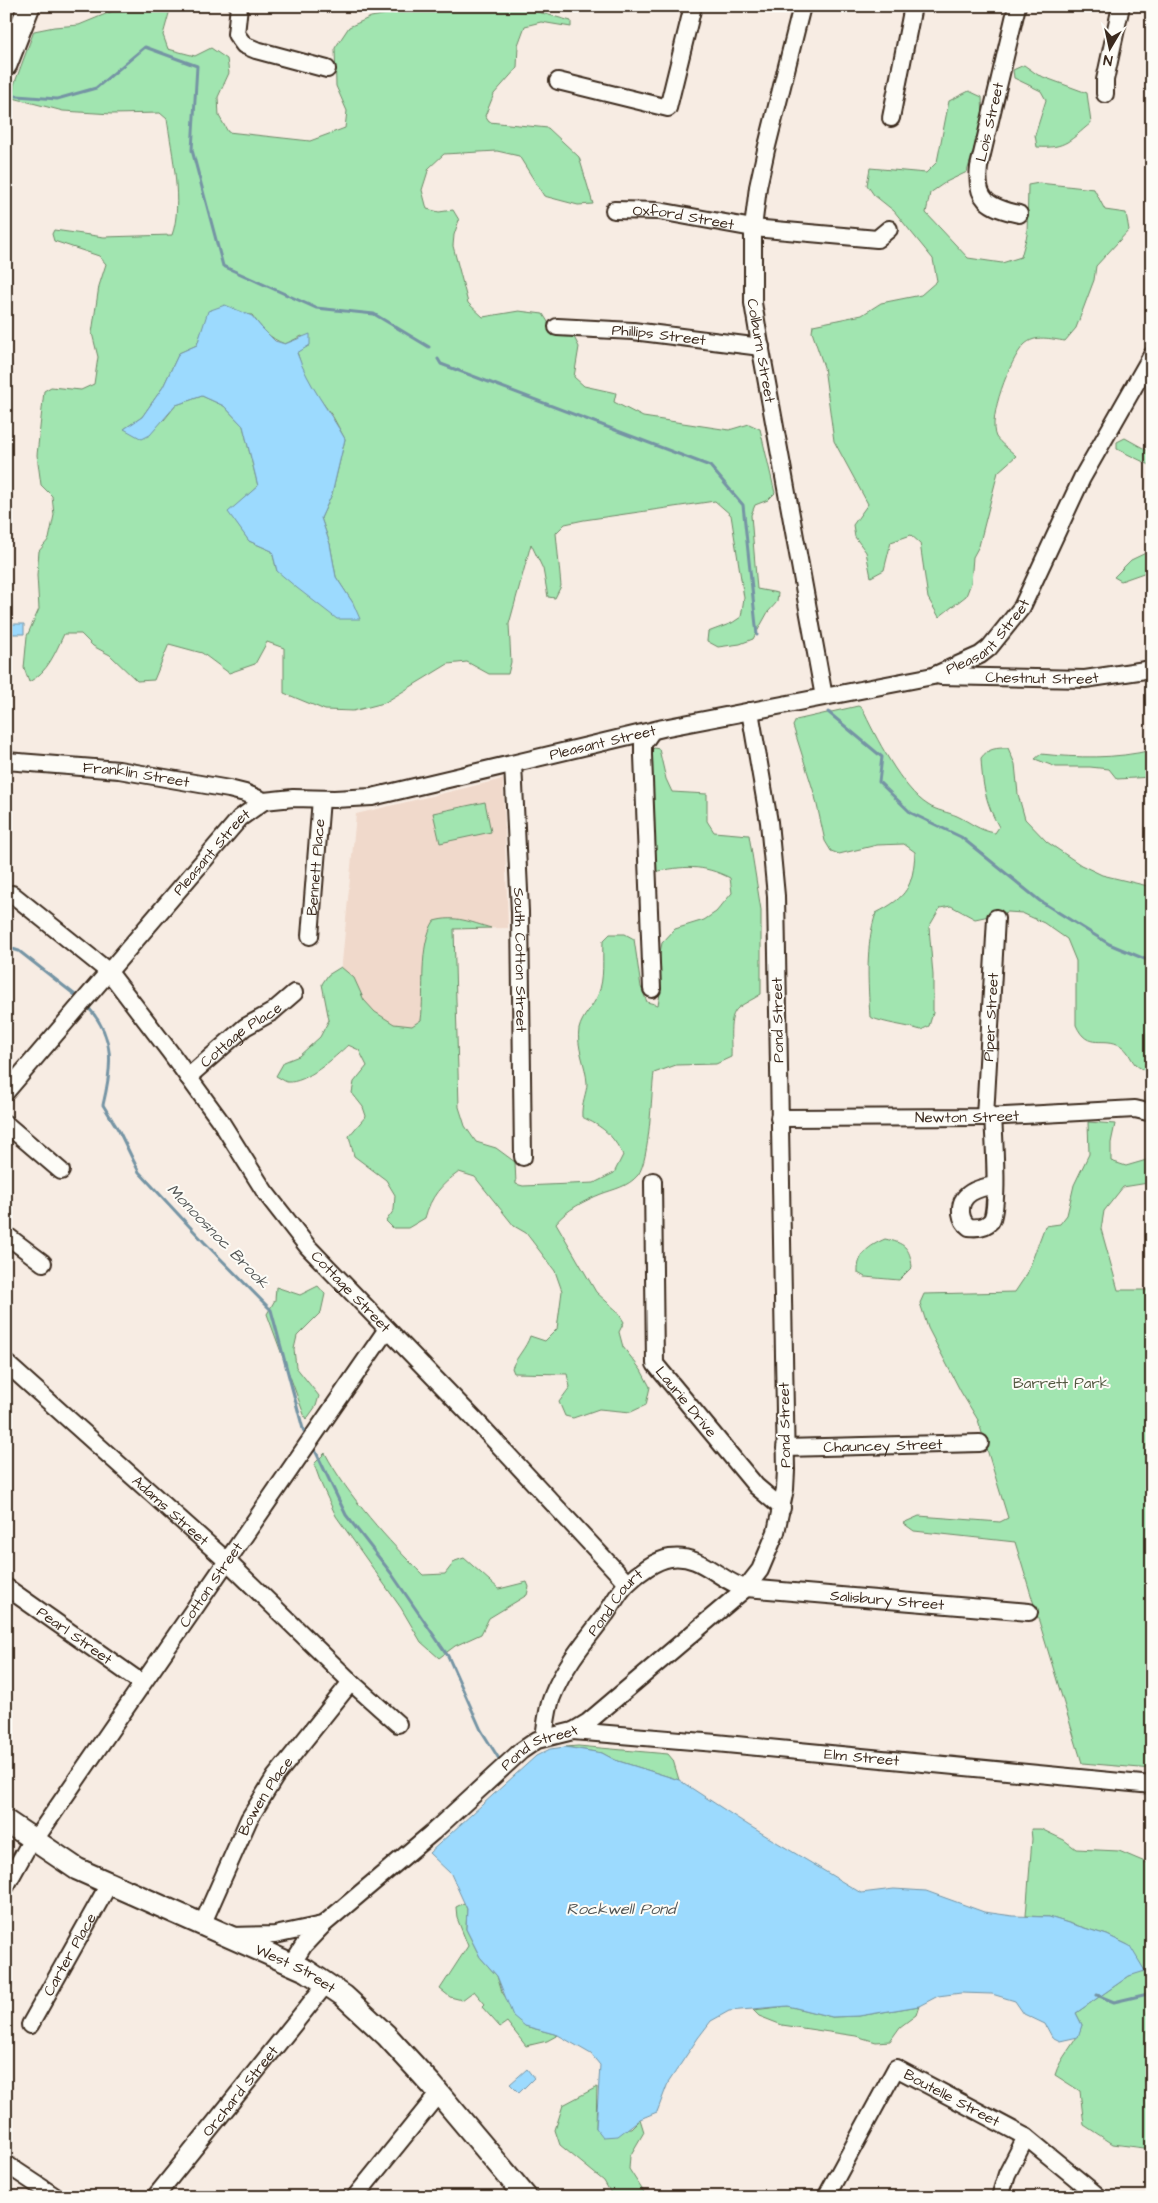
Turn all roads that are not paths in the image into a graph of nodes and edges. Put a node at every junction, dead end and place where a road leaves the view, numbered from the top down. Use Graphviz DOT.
graph roads {
  1 [pos="29,6"];
  2 [pos="239,6"];
  3 [pos="693,6"];
  4 [pos="802,6"];
  5 [pos="913,6"];
  6 [pos="1017,6"];
  7 [pos="1121,6"];
  8 [pos="6,65"];
  9 [pos="327,69"];
  10 [pos="558,81"];
  11 [pos="1105,94"];
  12 [pos="891,118"];
  13 [pos="614,210"];
  14 [pos="1019,214"];
  15 [pos="753,228"];
  16 [pos="889,230"];
  17 [pos="557,327"];
  18 [pos="760,347"];
  19 [pos="1152,355"];
  20 [pos="1152,669"];
  21 [pos="933,676"];
  22 [pos="824,697"];
  23 [pos="750,711"];
  24 [pos="652,731"];
  25 [pos="6,761"];
  26 [pos="513,764"];
  27 [pos="321,799"];
  28 [pos="264,801"];
  29 [pos="12,894"];
  30 [pos="996,918"];
  31 [pos="310,936"];
  32 [pos="109,972"];
  33 [pos="652,990"];
  34 [pos="294,993"];
  35 [pos="188,1077"];
  36 [pos="6,1092"];
  37 [pos="1152,1113"];
  38 [pos="989,1117"];
  39 [pos="780,1118"];
  40 [pos="6,1124"];
  41 [pos="523,1157"];
  42 [pos="61,1171"];
  43 [pos="653,1181"];
  44 [pos="995,1185"];
  45 [pos="6,1235"];
  46 [pos="43,1263"];
  47 [pos="387,1329"];
  48 [pos="6,1363"];
  49 [pos="980,1444"];
  50 [pos="786,1448"];
  51 [pos="782,1508"];
  52 [pos="228,1562"];
  53 [pos="627,1583"];
  54 [pos="6,1587"];
  55 [pos="746,1588"];
  56 [pos="1029,1612"];
  57 [pos="351,1682"];
  58 [pos="142,1683"];
  59 [pos="398,1724"];
  60 [pos="573,1732"];
  61 [pos="544,1738"];
  62 [pos="1152,1785"];
  63 [pos="6,1821"];
  64 [pos="32,1839"];
  65 [pos="109,1884"];
  66 [pos="6,1886"];
  67 [pos="324,1924"];
  68 [pos="202,1925"];
  69 [pos="228,1936"];
  70 [pos="292,1964"];
  71 [pos="326,1984"];
  72 [pos="30,2025"];
  73 [pos="440,2093"];
  74 [pos="1026,2137"];
  75 [pos="6,2164"];
  76 [pos="56,2197"];
  77 [pos="155,2197"];
  78 [pos="355,2197"];
  79 [pos="526,2197"];
  80 [pos="826,2197"];
  81 [pos="1000,2197"];
  82 [pos="1099,2197"];
  1 -- 8 [label="main road"];
  2 -- 9 [label="street"];
  3 -- 10 [label="street"];
  4 -- 15 [label="street, Colburn Street"];
  5 -- 12 [label="street"];
  6 -- 14 [label="street, Lois Street"];
  7 -- 11 [label="street"];
  13 -- 15 [label="street, Oxford Street"];
  15 -- 16 [label="street, Oxford Street"];
  15 -- 18 [label="street, Colburn Street"];
  17 -- 18 [label="street, Phillips Street"];
  18 -- 22 [label="street, Colburn Street"];
  19 -- 21 [label="street, Pleasant Street"];
  20 -- 21 [label="street, Chestnut Street"];
  21 -- 22 [label="street, Pleasant Street"];
  22 -- 23 [label="street, Pleasant Street"];
  23 -- 24 [label="street, Pleasant Street"];
  23 -- 39 [label="street, Pond Street"];
  24 -- 26 [label="street, Pleasant Street"];
  24 -- 33 [label="street"];
  25 -- 28 [label="street, Franklin Street"];
  26 -- 27 [label="street, Pleasant Street"];
  26 -- 41 [label="street, South Cotton Street"];
  27 -- 28 [label="street, Pleasant Street"];
  27 -- 31 [label="street, Bennett Place"];
  28 -- 32 [label="street, Pleasant Street"];
  29 -- 32 [label="street, Cottage Street"];
  30 -- 38 [label="street, Piper Street"];
  32 -- 35 [label="street, Cottage Street"];
  32 -- 36 [label="street, Pleasant Street"];
  34 -- 35 [label="street, Cottage Place"];
  35 -- 47 [label="street, Cottage Street"];
  37 -- 38 [label="street, Newton Street"];
  38 -- 39 [label="street, Newton Street"];
  38 -- 44 [label="street, Piper Street"];
  39 -- 50 [label="street, Pond Street"];
  40 -- 42 [label="street"];
  43 -- 51 [label="street, Laurie Drive"];
  45 -- 46 [label="street"];
  47 -- 52 [label="street, Cotton Street"];
  47 -- 53 [label="street, Cottage Street"];
  48 -- 52 [label="street, Adams Street"];
  49 -- 50 [label="street, Chauncey Street"];
  50 -- 51 [label="street, Pond Street"];
  51 -- 55 [label="street, Pond Street"];
  52 -- 57 [label="street, Adams Street"];
  52 -- 58 [label="street, Cotton Street"];
  53 -- 55 [label="street, Pond Court"];
  53 -- 61 [label="street, Pond Court"];
  54 -- 58 [label="street, Pearl Street"];
  55 -- 56 [label="street, Salisbury Street"];
  55 -- 60 [label="street, Pond Street"];
  57 -- 59 [label="street, Adams Street"];
  57 -- 68 [label="street, Bowen Place"];
  58 -- 64 [label="street, Cotton Street"];
  60 -- 61 [label="street, Pond Street"];
  60 -- 62 [label="street, Elm Street"];
  61 -- 67 [label="street, Pond Street"];
  63 -- 64 [label="main road, West Street"];
  64 -- 65 [label="main road, West Street"];
  64 -- 66 [label="street, Cotton Street"];
  65 -- 68 [label="main road, West Street"];
  65 -- 72 [label="street, Carter Place"];
  67 -- 69 [label="street, Pond Street"];
  67 -- 70 [label="street, Pond Street"];
  68 -- 69 [label="main road, West Street"];
  69 -- 70 [label="main road, West Street"];
  70 -- 71 [label="main road, West Street"];
  71 -- 73 [label="main road, West Street"];
  71 -- 77 [label="street, Orchard Street"];
  73 -- 78 [label="street"];
  73 -- 79 [label="main road, West Street"];
  74 -- 80 [label="street, Boutelle Street"];
  74 -- 81 [label="street"];
  74 -- 82 [label="street, Boutelle Street"];
  75 -- 76 [label="street"];
}
